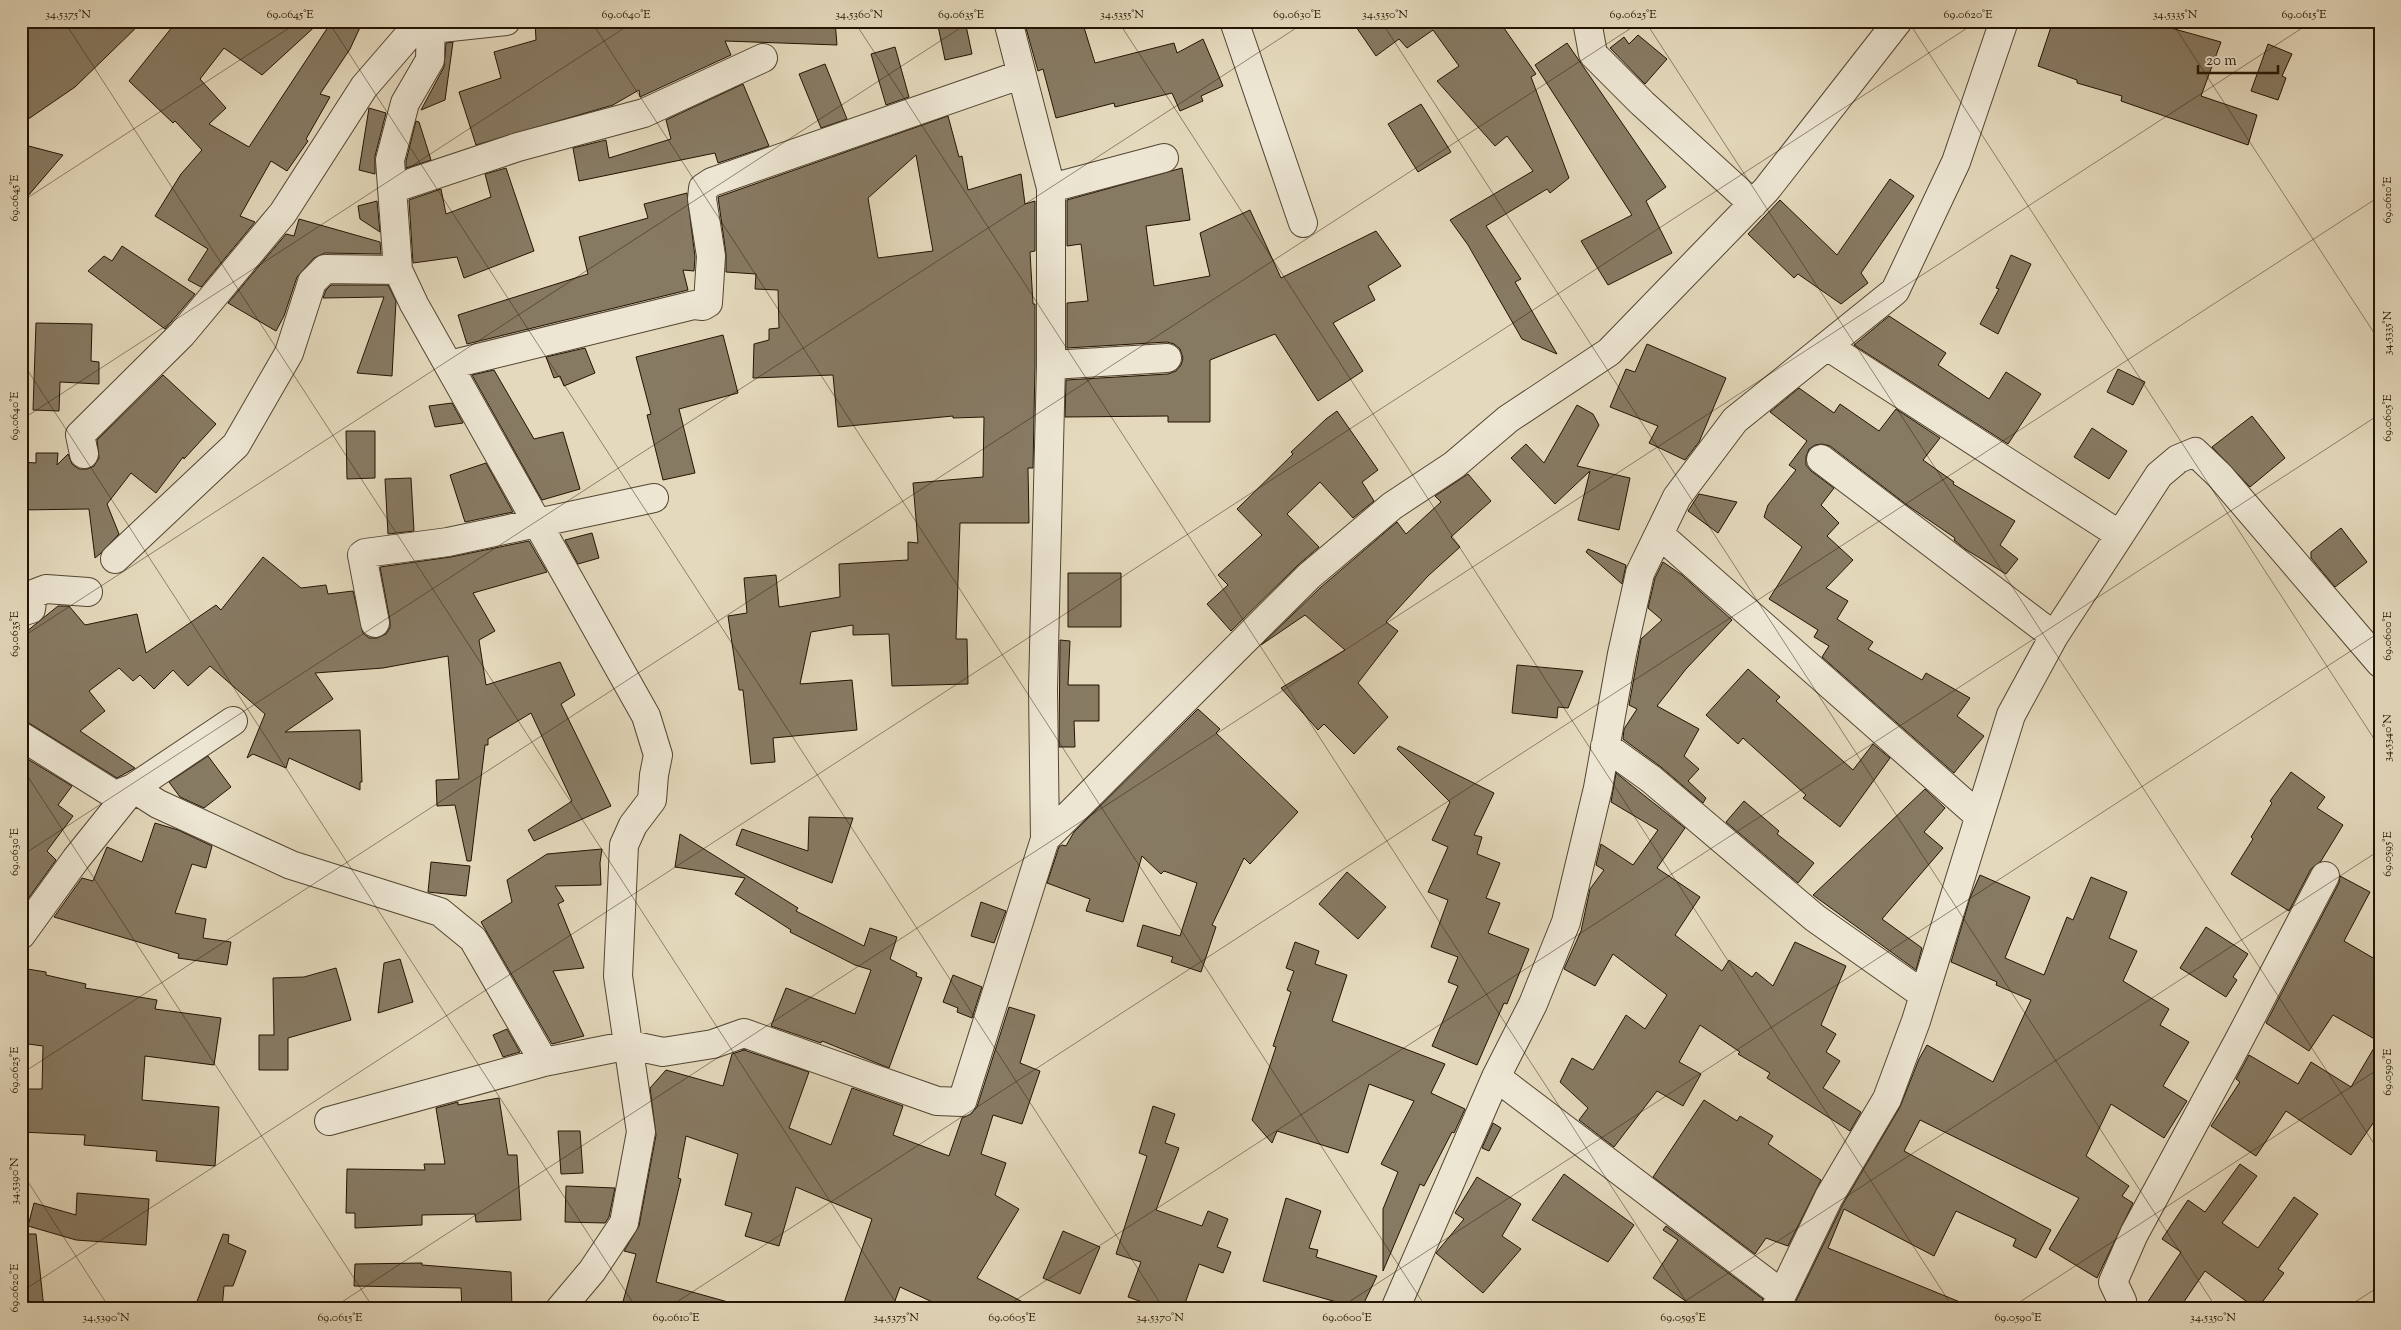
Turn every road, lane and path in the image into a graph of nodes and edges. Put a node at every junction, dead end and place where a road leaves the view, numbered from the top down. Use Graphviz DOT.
graph roads {
  1 [pos="506,21"];
  2 [pos="1008,21"];
  3 [pos="1234,21"];
  4 [pos="1587,21"];
  5 [pos="1898,21"];
  6 [pos="2004,21"];
  7 [pos="428,24"];
  8 [pos="762,58"];
  9 [pos="1020,75"];
  10 [pos="1164,158"];
  11 [pos="1051,188"];
  12 [pos="392,189"];
  13 [pos="1753,204"];
  14 [pos="1303,223"];
  15 [pos="398,270"];
  16 [pos="1827,346"];
  17 [pos="1167,358"];
  18 [pos="449,365"];
  19 [pos="1051,365"];
  20 [pos="84,454"];
  21 [pos="1821,459"];
  22 [pos="654,498"];
  23 [pos="538,521"];
  24 [pos="1659,534"];
  25 [pos="2120,535"];
  26 [pos="115,559"];
  27 [pos="88,592"];
  28 [pos="21,612"];
  29 [pos="375,623"];
  30 [pos="2054,636"];
  31 [pos="2380,663"];
  32 [pos="233,721"];
  33 [pos="21,736"];
  34 [pos="1605,746"];
  35 [pos="133,788"];
  36 [pos="1979,816"];
  37 [pos="1045,839"];
  38 [pos="2324,876"];
  39 [pos="21,935"];
  40 [pos="1924,995"];
  41 [pos="630,1045"];
  42 [pos="544,1062"];
  43 [pos="1496,1077"];
  44 [pos="329,1121"];
  45 [pos="1779,1301"];
  46 [pos="560,1309"];
  47 [pos="1394,1309"];
  48 [pos="2118,1309"];
  1 -- 7 [label="street"];
  2 -- 9 [label="street"];
  3 -- 14 [label="street"];
  4 -- 13 [label="street"];
  5 -- 13 [label="street"];
  6 -- 16 [label="street"];
  7 -- 12 [label="street"];
  7 -- 20 [label="street"];
  8 -- 12 [label="street"];
  9 -- 11 [label="street"];
  9 -- 18 [label="street"];
  10 -- 11 [label="street"];
  11 -- 19 [label="street"];
  12 -- 15 [label="street"];
  13 -- 37 [label="street"];
  15 -- 18 [label="street"];
  15 -- 26 [label="street"];
  16 -- 24 [label="street"];
  16 -- 25 [label="street"];
  17 -- 19 [label="street"];
  18 -- 23 [label="street"];
  19 -- 37 [label="street"];
  21 -- 30 [label="street"];
  22 -- 23 [label="street"];
  23 -- 29 [label="street"];
  23 -- 41 [label="street"];
  24 -- 34 [label="street"];
  24 -- 36 [label="street"];
  25 -- 30 [label="street"];
  25 -- 31 [label="street"];
  27 -- 28 [label="street"];
  30 -- 36 [label="street"];
  32 -- 35 [label="street"];
  33 -- 35 [label="street"];
  34 -- 40 [label="street"];
  34 -- 43 [label="street"];
  35 -- 39 [label="street"];
  35 -- 42 [label="street"];
  36 -- 40 [label="street"];
  37 -- 41 [label="street"];
  38 -- 48 [label="street"];
  40 -- 45 [label="street"];
  41 -- 42 [label="street"];
  41 -- 46 [label="street"];
  42 -- 44 [label="street"];
  43 -- 45 [label="street"];
  43 -- 47 [label="street"];
}
